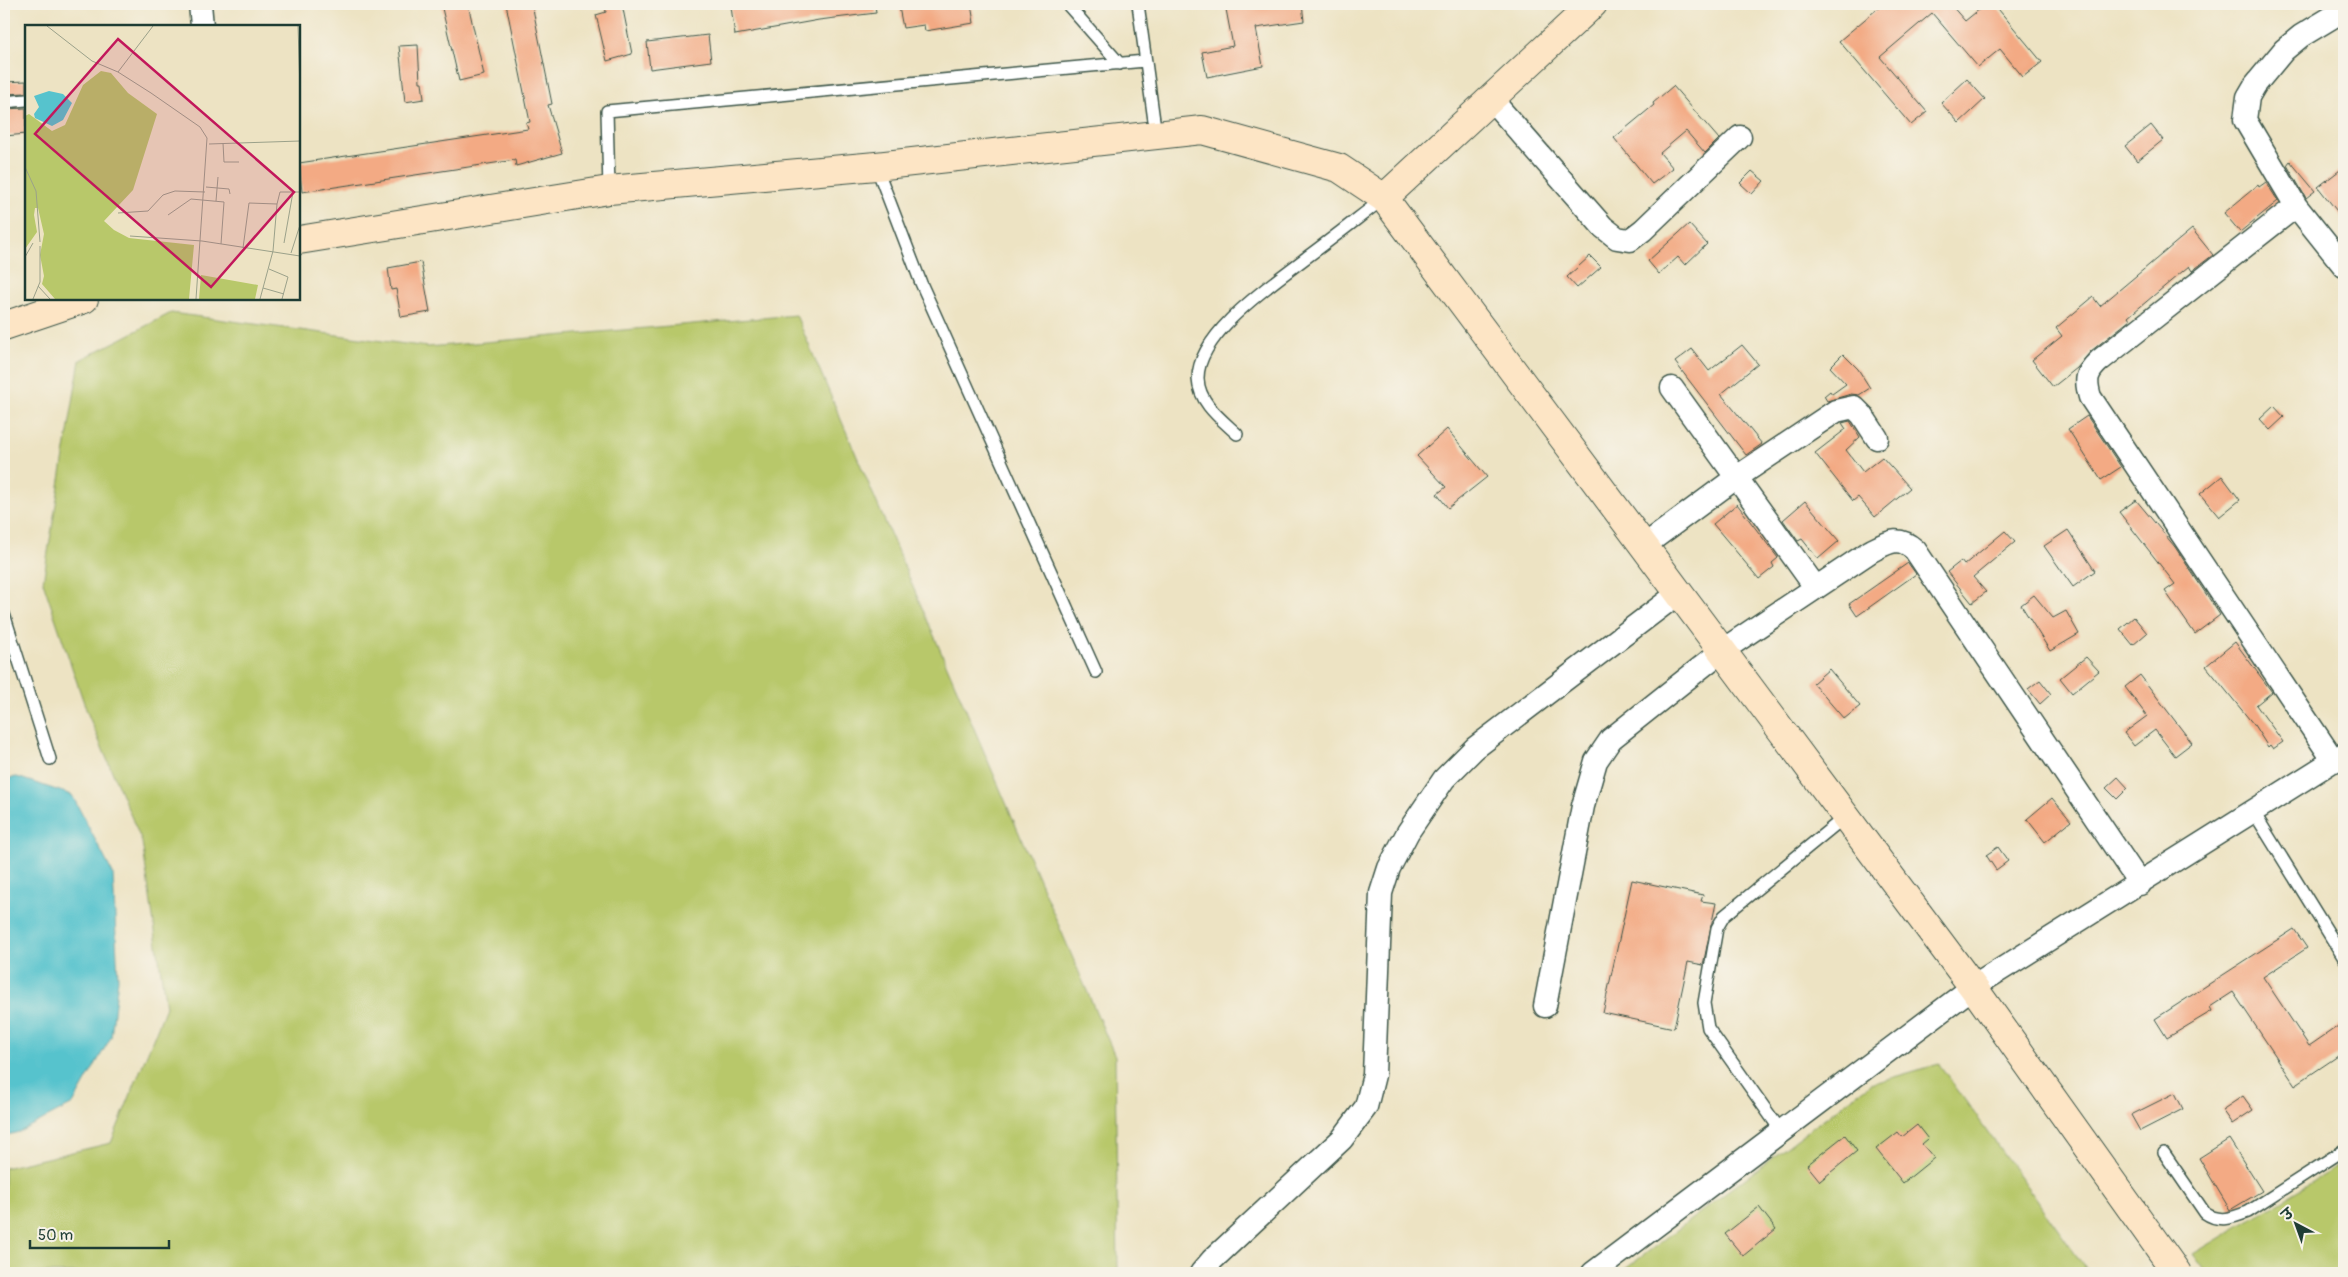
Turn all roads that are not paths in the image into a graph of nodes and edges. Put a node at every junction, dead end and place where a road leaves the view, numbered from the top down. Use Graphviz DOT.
graph roads {
  1 [pos="200,4"];
  2 [pos="1067,4"];
  3 [pos="1138,4"];
  4 [pos="1593,4"];
  5 [pos="2344,12"];
  6 [pos="202,25"];
  7 [pos="1145,62"];
  8 [pos="1120,64"];
  9 [pos="1491,99"];
  10 [pos="25,100"];
  11 [pos="4,102"];
  12 [pos="1156,135"];
  13 [pos="1740,137"];
  14 [pos="876,166"];
  15 [pos="609,190"];
  16 [pos="1384,198"];
  17 [pos="2296,206"];
  18 [pos="300,240"];
  19 [pos="2344,266"];
  20 [pos="81,300"];
  21 [pos="4,326"];
  22 [pos="1672,388"];
  23 [pos="1237,434"];
  24 [pos="1878,438"];
  25 [pos="1736,477"];
  26 [pos="1645,545"];
  27 [pos="1816,588"];
  28 [pos="1680,592"];
  29 [pos="4,614"];
  30 [pos="1723,650"];
  31 [pos="1096,672"];
  32 [pos="2339,757"];
  33 [pos="50,759"];
  34 [pos="2253,811"];
  35 [pos="1846,816"];
  36 [pos="2140,884"];
  37 [pos="2344,958"];
  38 [pos="1973,986"];
  39 [pos="1545,1006"];
  40 [pos="1782,1131"];
  41 [pos="2344,1150"];
  42 [pos="2164,1153"];
  43 [pos="1201,1273"];
  44 [pos="1593,1273"];
  45 [pos="2177,1273"];
  1 -- 6 [label="street"];
  2 -- 8 [label="lane"];
  3 -- 7 [label="lane"];
  4 -- 9 [label="street"];
  5 -- 17 [label="street"];
  7 -- 8 [label="lane"];
  7 -- 12 [label="lane"];
  8 -- 15 [label="lane"];
  9 -- 13 [label="street"];
  9 -- 16 [label="street"];
  10 -- 11 [label="lane"];
  12 -- 14 [label="street"];
  12 -- 16 [label="street"];
  14 -- 15 [label="street"];
  14 -- 31 [label="lane"];
  15 -- 18 [label="street"];
  16 -- 23 [label="lane"];
  16 -- 26 [label="street"];
  17 -- 19 [label="street"];
  17 -- 32 [label="street"];
  20 -- 21 [label="street"];
  22 -- 25 [label="street"];
  24 -- 25 [label="street"];
  25 -- 26 [label="street"];
  25 -- 27 [label="street"];
  26 -- 28 [label="street"];
  27 -- 30 [label="street"];
  27 -- 36 [label="street"];
  28 -- 30 [label="street"];
  28 -- 43 [label="street"];
  29 -- 33 [label="lane"];
  30 -- 35 [label="street"];
  30 -- 39 [label="street"];
  32 -- 34 [label="street"];
  34 -- 36 [label="street"];
  34 -- 37 [label="lane"];
  35 -- 38 [label="street"];
  35 -- 40 [label="lane"];
  36 -- 38 [label="street"];
  38 -- 40 [label="street"];
  38 -- 45 [label="street"];
  40 -- 44 [label="street"];
  41 -- 42 [label="lane"];
}
